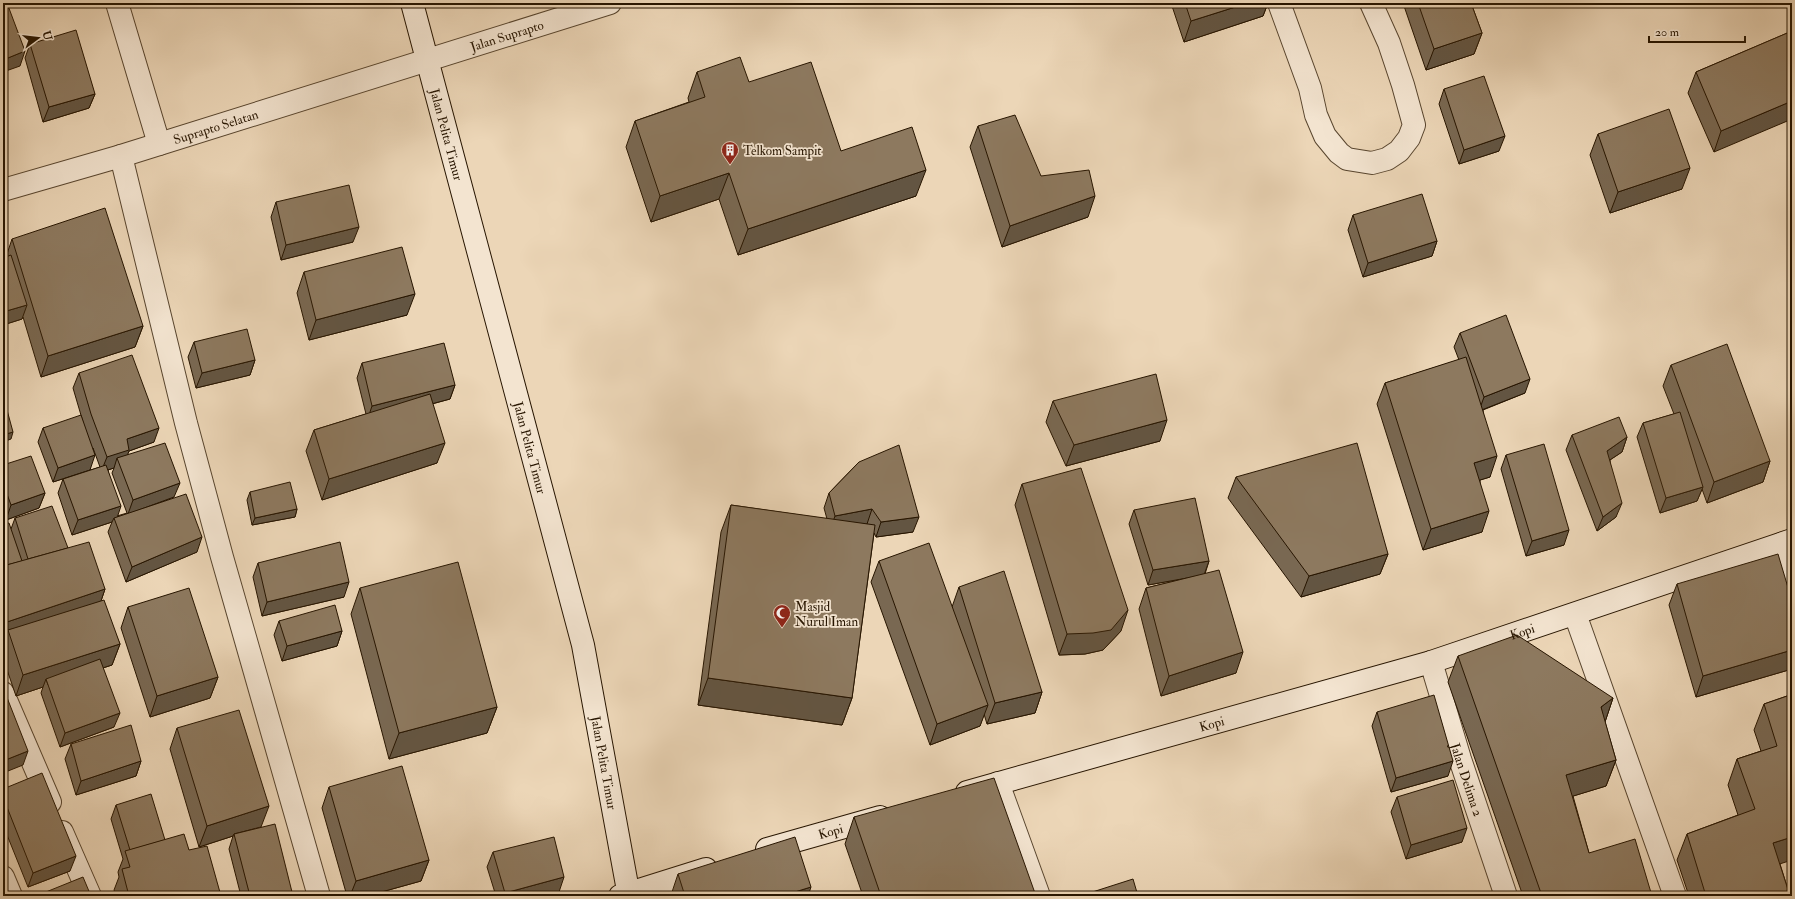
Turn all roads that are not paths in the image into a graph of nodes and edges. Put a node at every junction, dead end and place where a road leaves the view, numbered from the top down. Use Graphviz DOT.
graph roads {
  1 [pos="116,3"];
  2 [pos="412,3"];
  3 [pos="610,3"];
  4 [pos="1280,3"];
  5 [pos="1371,3"];
  6 [pos="426,60"];
  7 [pos="159,144"];
  8 [pos="121,156"];
  9 [pos="5,184"];
  10 [pos="1787,542"];
  11 [pos="1792,574"];
  12 [pos="1575,614"];
  13 [pos="1431,662"];
  14 [pos="3,693"];
  15 [pos="998,783"];
  16 [pos="945,798"];
  17 [pos="900,811"];
  18 [pos="748,855"];
  19 [pos="726,862"];
  20 [pos="3,877"];
  21 [pos="625,895"];
  22 [pos="10,896"];
  23 [pos="90,896"];
  24 [pos="319,896"];
  25 [pos="1039,896"];
  26 [pos="1506,896"];
  27 [pos="1676,896"];
  1 -- 7 [label="street"];
  2 -- 6 [label="street, Jalan Pelita Timur"];
  3 -- 6 [label="street, Jalan Suprapto"];
  4 -- 5 [label="street"];
  6 -- 7 [label="street, Suprapto Selatan"];
  6 -- 21 [label="street, Jalan Pelita Timur"];
  7 -- 8 [label="street, Suprapto Selatan"];
  8 -- 9 [label="street, Suprapto Selatan"];
  8 -- 24 [label="street"];
  10 -- 11 [label="street"];
  10 -- 12 [label="street, Kopi"];
  12 -- 13 [label="street, Kopi"];
  12 -- 27 [label="street"];
  13 -- 15 [label="street, Kopi"];
  13 -- 26 [label="street, Jalan Delima 2"];
  14 -- 23 [label="street"];
  15 -- 16 [label="street, Kopi"];
  15 -- 25 [label="street"];
  17 -- 18 [label="street, Kopi"];
  19 -- 21 [label="street"];
  20 -- 22 [label="street"];
}
